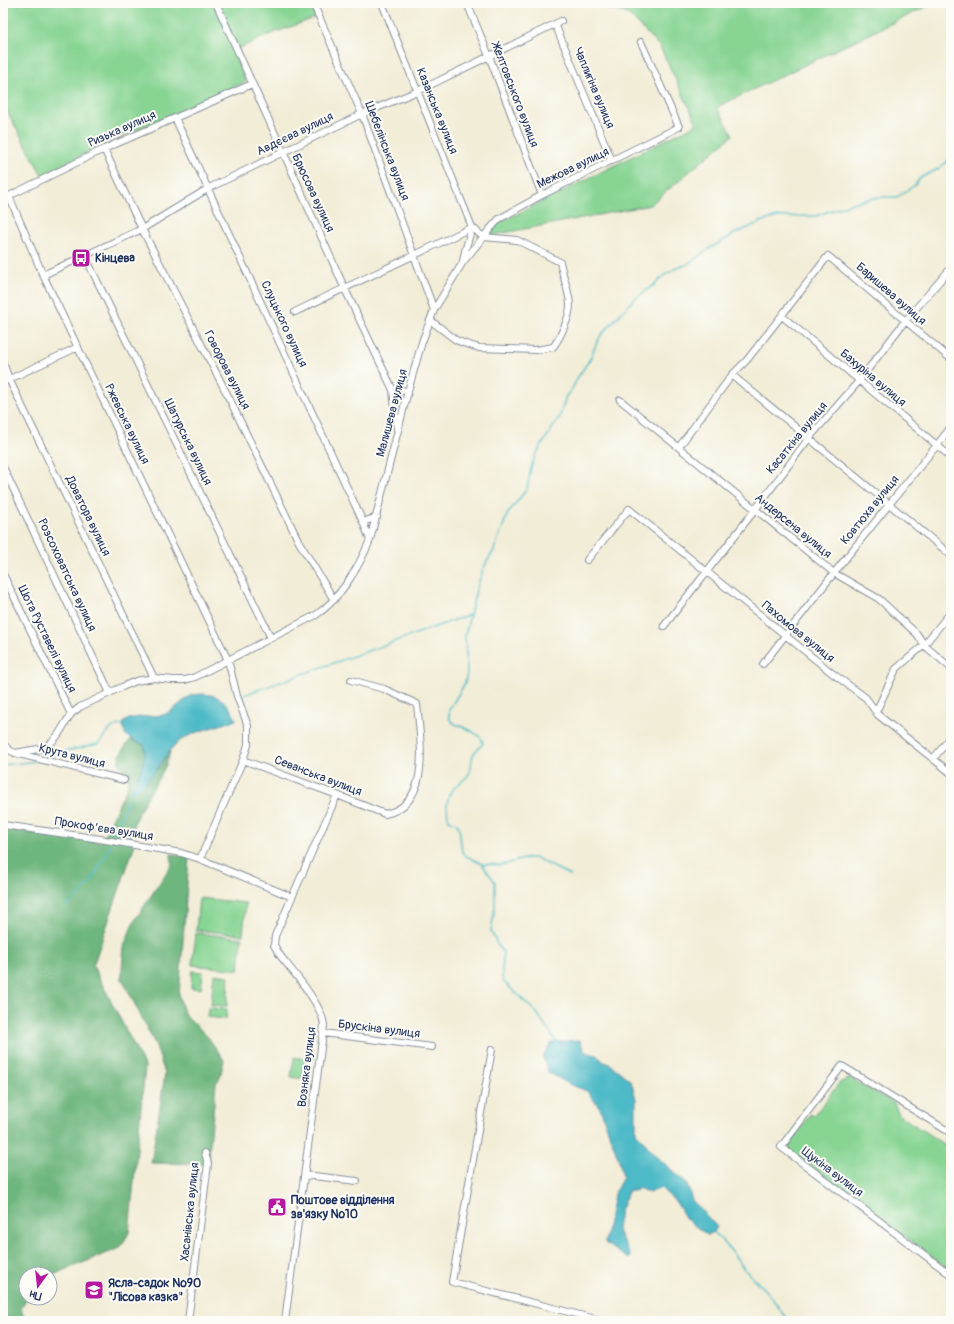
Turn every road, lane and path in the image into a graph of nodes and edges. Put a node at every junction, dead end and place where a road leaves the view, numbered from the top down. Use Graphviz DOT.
graph roads {
  1 [pos="216,3"];
  2 [pos="314,3"];
  3 [pos="382,3"];
  4 [pos="467,3"];
  5 [pos="558,22"];
  6 [pos="641,42"];
  7 [pos="490,56"];
  8 [pos="252,84"];
  9 [pos="418,91"];
  10 [pos="362,114"];
  11 [pos="175,118"];
  12 [pos="104,149"];
  13 [pos="283,152"];
  14 [pos="612,160"];
  15 [pos="209,188"];
  16 [pos="542,195"];
  17 [pos="9,196"];
  18 [pos="3,199"];
  19 [pos="472,227"];
  20 [pos="142,229"];
  21 [pos="483,237"];
  22 [pos="85,256"];
  23 [pos="414,256"];
  24 [pos="463,262"];
  25 [pos="951,268"];
  26 [pos="44,275"];
  27 [pos="344,287"];
  28 [pos="434,310"];
  29 [pos="295,312"];
  30 [pos="782,316"];
  31 [pos="430,320"];
  32 [pos="905,322"];
  33 [pos="78,347"];
  34 [pos="951,359"];
  35 [pos="3,363"];
  36 [pos="732,375"];
  37 [pos="9,379"];
  38 [pos="859,381"];
  39 [pos="3,382"];
  40 [pos="393,390"];
  41 [pos="408,391"];
  42 [pos="620,400"];
  43 [pos="951,427"];
  44 [pos="398,434"];
  45 [pos="809,438"];
  46 [pos="937,445"];
  47 [pos="678,447"];
  48 [pos="951,457"];
  49 [pos="3,467"];
  50 [pos="889,504"];
  51 [pos="755,510"];
  52 [pos="377,517"];
  53 [pos="363,522"];
  54 [pos="370,540"];
  55 [pos="951,555"];
  56 [pos="587,560"];
  57 [pos="834,572"];
  58 [pos="706,573"];
  59 [pos="3,574"];
  60 [pos="334,600"];
  61 [pos="951,612"];
  62 [pos="664,626"];
  63 [pos="785,635"];
  64 [pos="270,638"];
  65 [pos="924,646"];
  66 [pos="228,660"];
  67 [pos="763,664"];
  68 [pos="951,668"];
  69 [pos="154,678"];
  70 [pos="351,680"];
  71 [pos="110,693"];
  72 [pos="876,712"];
  73 [pos="71,714"];
  74 [pos="951,736"];
  75 [pos="3,743"];
  76 [pos="15,753"];
  77 [pos="933,759"];
  78 [pos="243,760"];
  79 [pos="951,774"];
  80 [pos="124,780"];
  81 [pos="337,795"];
  82 [pos="3,825"];
  83 [pos="200,859"];
  84 [pos="292,897"];
  85 [pos="323,1033"];
  86 [pos="432,1047"];
  87 [pos="492,1049"];
  88 [pos="951,1133"];
  89 [pos="205,1153"];
  90 [pos="305,1175"];
  91 [pos="357,1181"];
  92 [pos="951,1274"];
  93 [pos="188,1321"];
  94 [pos="286,1321"];
  95 [pos="603,1321"];
  1 -- 8 [label="street, Брюсова вулиця"];
  2 -- 10 [label="street, Шебелінська вулиця"];
  3 -- 9 [label="street, Казанська вулиця"];
  4 -- 7 [label="street, Желтовського вулиця"];
  5 -- 7 [label="street, Авдєєва вулиця"];
  5 -- 14 [label="street, Чаплигіна вулиця"];
  6 -- 14 [label="street, Межова вулиця"];
  7 -- 9 [label="street, Авдєєва вулиця"];
  7 -- 16 [label="street, Желтовського вулиця"];
  8 -- 11 [label="street, Ризька вулиця"];
  8 -- 13 [label="street, Брюсова вулиця"];
  9 -- 10 [label="street, Авдєєва вулиця"];
  9 -- 19 [label="street, Казанська вулиця"];
  10 -- 13 [label="street, Авдєєва вулиця"];
  10 -- 23 [label="street, Шебелінська вулиця"];
  11 -- 12 [label="street, Ризька вулиця"];
  11 -- 15 [label="street, Слуцького вулиця"];
  12 -- 17 [label="street, Ризька вулиця"];
  12 -- 20 [label="street, Говорова вулиця"];
  13 -- 15 [label="street, Авдєєва вулиця"];
  13 -- 27 [label="street, Брюсова вулиця"];
  14 -- 16 [label="street, Межова вулиця"];
  15 -- 20 [label="street, Авдєєва вулиця"];
  15 -- 53 [label="street, Слуцького вулиця"];
  16 -- 21 [label="street, Межова вулиця"];
  17 -- 18 [label="street, Ризька вулиця"];
  17 -- 26 [label="street, Ржевська вулиця"];
  19 -- 21 [label="street, Казанська вулиця"];
  19 -- 23 [label="street"];
  19 -- 24 [label="street"];
  20 -- 22 [label="street, Авдєєва вулиця"];
  20 -- 60 [label="street, Говорова вулиця"];
  21 -- 24 [label="street, Малишева вулиця"];
  21 -- 31 [label="street"];
  22 -- 26 [label="street, Авдєєва вулиця"];
  22 -- 64 [label="street, Шатурська вулиця"];
  23 -- 27 [label="street"];
  23 -- 28 [label="street, Шебелінська вулиця"];
  24 -- 28 [label="street, Малишева вулиця"];
  25 -- 32 [label="street, Касаткіна вулиця"];
  26 -- 33 [label="street, Ржевська вулиця"];
  27 -- 29 [label="street"];
  27 -- 40 [label="street, Брюсова вулиця"];
  28 -- 31 [label="street, Малишева вулиця"];
  30 -- 32 [label="street, Баришева вулиця"];
  30 -- 36 [label="street"];
  30 -- 38 [label="street, Бахуріна вулиця"];
  31 -- 41 [label="street, Малишева вулиця"];
  32 -- 34 [label="street, Баришева вулиця"];
  32 -- 38 [label="street, Касаткіна вулиця"];
  33 -- 37 [label="street"];
  33 -- 66 [label="street, Ржевська вулиця"];
  35 -- 37 [label="street, Доватора вулиця"];
  36 -- 45 [label="street"];
  36 -- 47 [label="street"];
  37 -- 39 [label="street"];
  37 -- 69 [label="street, Доватора вулиця"];
  38 -- 45 [label="street, Касаткіна вулиця"];
  38 -- 46 [label="street, Бахуріна вулиця"];
  40 -- 41 [label="street"];
  40 -- 44 [label="street, Брюсова вулиця"];
  41 -- 44 [label="street, Малишева вулиця"];
  42 -- 47 [label="street, Андерсена вулиця"];
  43 -- 46 [label="street, Ковтюха вулиця"];
  44 -- 52 [label="street, Малишева вулиця"];
  45 -- 50 [label="street"];
  45 -- 51 [label="street, Касаткіна вулиця"];
  46 -- 48 [label="street, Бахуріна вулиця"];
  46 -- 50 [label="street, Ковтюха вулиця"];
  47 -- 51 [label="street, Андерсена вулиця"];
  49 -- 71 [label="street, Розсоховатська вулиця"];
  50 -- 55 [label="street"];
  50 -- 57 [label="street, Ковтюха вулиця"];
  51 -- 57 [label="street, Андерсена вулиця"];
  51 -- 58 [label="street, Касаткіна вулиця"];
  52 -- 53 [label="street"];
  52 -- 54 [label="street, Малишева вулиця"];
  53 -- 54 [label="street, Слуцького вулиця"];
  54 -- 60 [label="street, Малишева вулиця"];
  56 -- 58 [label="street, Пахомова вулиця"];
  57 -- 63 [label="street, Ковтюха вулиця"];
  57 -- 65 [label="street, Андерсена вулиця"];
  58 -- 62 [label="street, Касаткіна вулиця"];
  58 -- 63 [label="street, Пахомова вулиця"];
  59 -- 73 [label="street, Шота Руставелі вулиця"];
  60 -- 64 [label="street, Малишева вулиця"];
  61 -- 65 [label="street"];
  63 -- 67 [label="street, Ковтюха вулиця"];
  63 -- 72 [label="street, Пахомова вулиця"];
  64 -- 66 [label="street, Малишева вулиця"];
  65 -- 68 [label="street, Андерсена вулиця"];
  65 -- 72 [label="street"];
  66 -- 69 [label="street, Малишева вулиця"];
  66 -- 78 [label="street"];
  69 -- 71 [label="street, Малишева вулиця"];
  70 -- 81 [label="street, Севанська вулиця"];
  71 -- 73 [label="street, Малишева вулиця"];
  72 -- 77 [label="street, Пахомова вулиця"];
  73 -- 76 [label="street"];
  74 -- 77 [label="street"];
  75 -- 76 [label="street"];
  76 -- 80 [label="street, Крута вулиця"];
  77 -- 79 [label="street, Пахомова вулиця"];
  78 -- 81 [label="street, Севанська вулиця"];
  78 -- 83 [label="street"];
  81 -- 84 [label="street, Возняка вулиця"];
  82 -- 83 [label="street, Прокоф’єва вулиця"];
  83 -- 84 [label="street, Прокоф’єва вулиця"];
  84 -- 85 [label="street, Возняка вулиця"];
  85 -- 86 [label="street, Брускіна вулиця"];
  85 -- 90 [label="street, Возняка вулиця"];
  87 -- 95 [label="street"];
  88 -- 92 [label="street, Щукіна вулиця"];
  89 -- 93 [label="street, Хасанівська вулиця"];
  90 -- 91 [label="street"];
  90 -- 94 [label="street, Возняка вулиця"];
}
